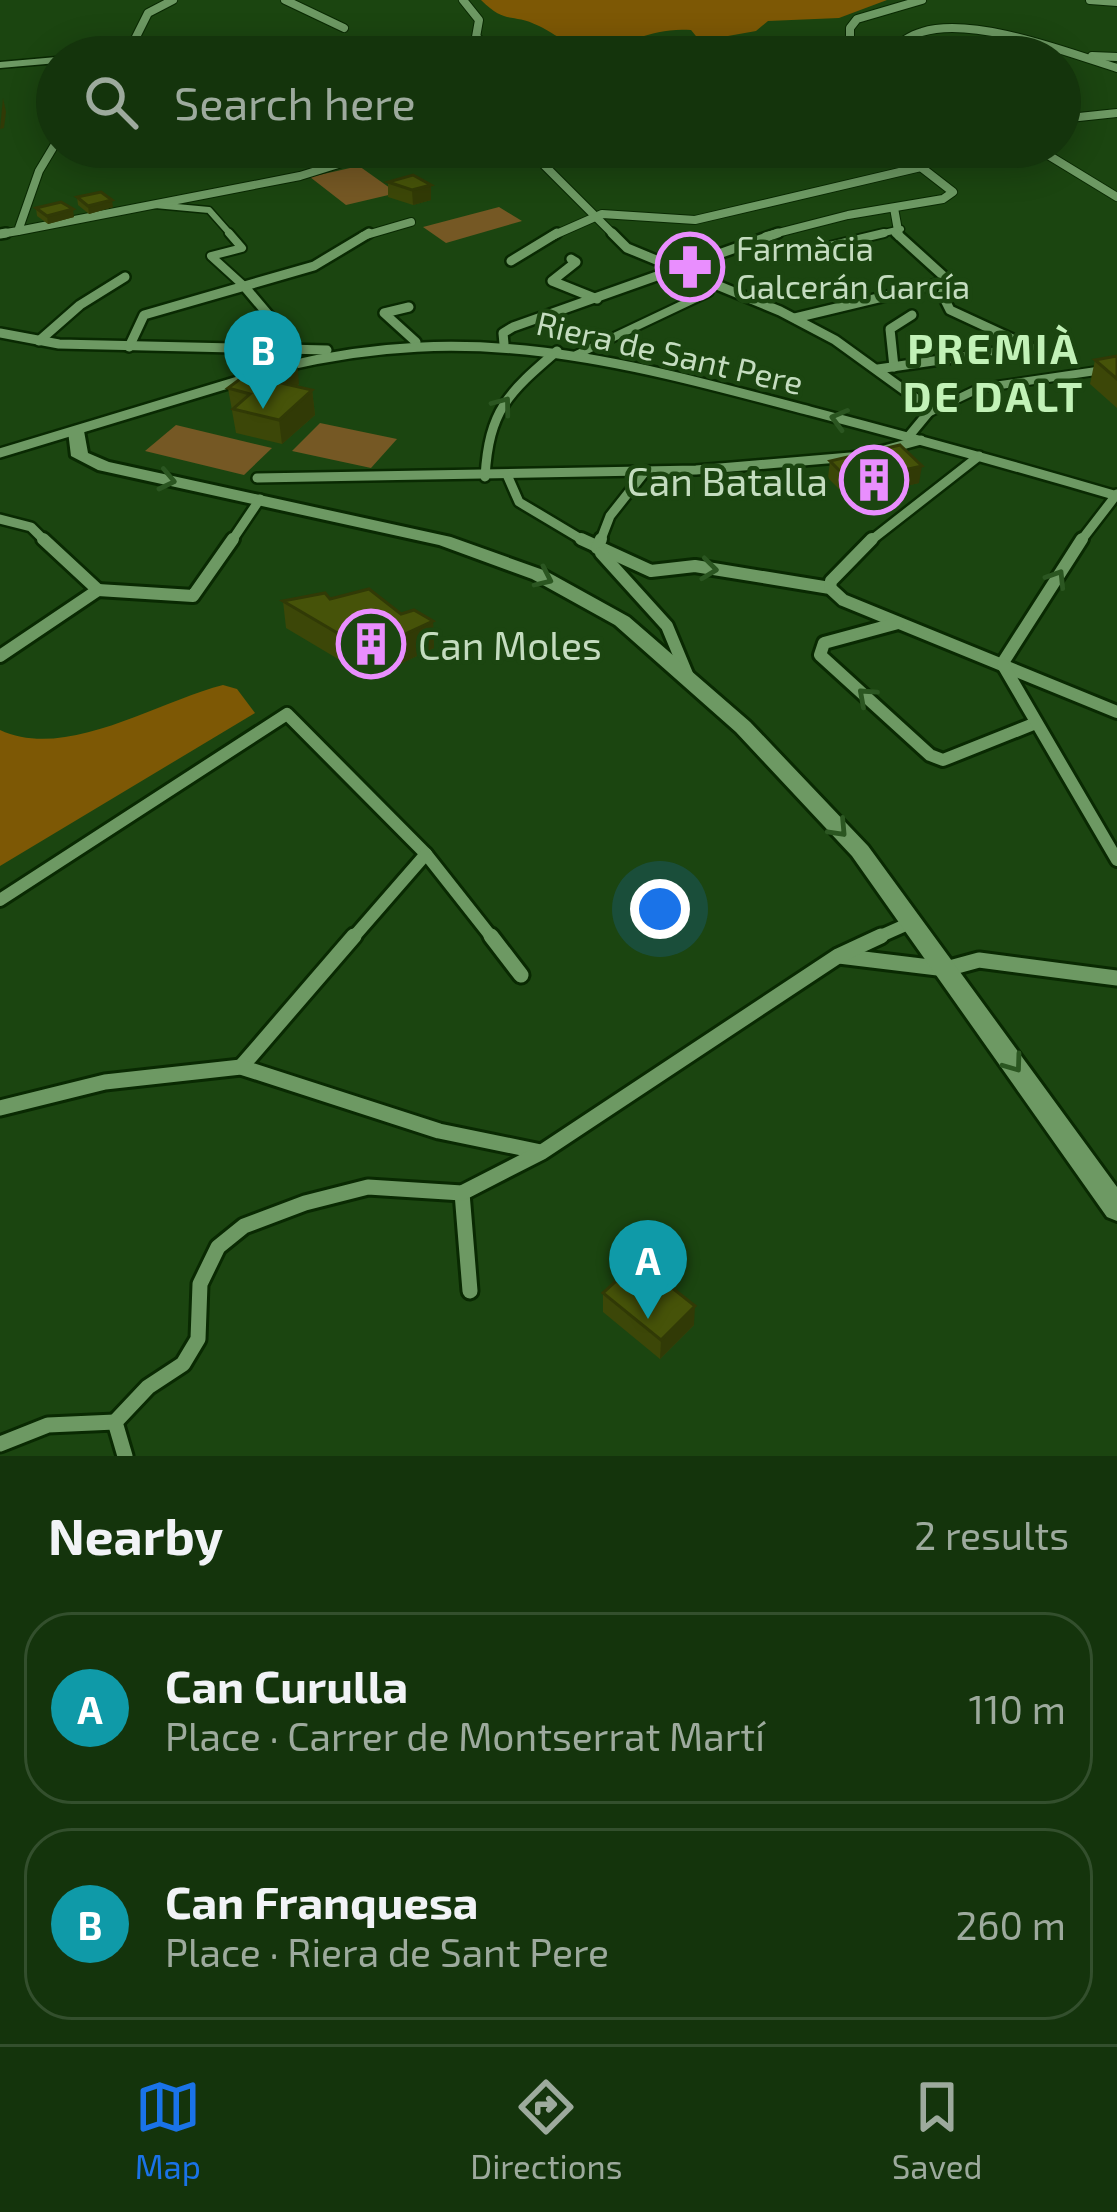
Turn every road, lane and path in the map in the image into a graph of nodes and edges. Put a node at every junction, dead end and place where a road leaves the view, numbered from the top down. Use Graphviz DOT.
graph roads {
  1 [pos="173,0"];
  2 [pos="285,0"];
  3 [pos="463,0"];
  4 [pos="922,0"];
  5 [pos="1090,0"];
  6 [pos="1117,2"];
  7 [pos="344,28"];
  8 [pos="136,36"];
  9 [pos="476,36"];
  10 [pos="850,36"];
  11 [pos="916,36"];
  12 [pos="975,36"];
  13 [pos="1081,55"];
  14 [pos="1081,57"];
  15 [pos="1117,57"];
  16 [pos="36,62"];
  17 [pos="0,65"];
  18 [pos="1117,68"];
  19 [pos="1117,113"];
  20 [pos="1081,117"];
  21 [pos="41,168"];
  22 [pos="325,168"];
  23 [pos="548,168"];
  24 [pos="917,168"];
  25 [pos="922,168"];
  26 [pos="1069,168"];
  27 [pos="1117,197"];
  28 [pos="146,204"];
  29 [pos="894,208"];
  30 [pos="598,215"];
  31 [pos="410,222"];
  32 [pos="901,229"];
  33 [pos="18,231"];
  34 [pos="0,235"];
  35 [pos="813,250"];
  36 [pos="571,259"];
  37 [pos="511,261"];
  38 [pos="673,270"];
  39 [pos="125,277"];
  40 [pos="949,281"];
  41 [pos="244,286"];
  42 [pos="709,292"];
  43 [pos="597,299"];
  44 [pos="409,307"];
  45 [pos="912,315"];
  46 [pos="795,318"];
  47 [pos="0,334"];
  48 [pos="39,341"];
  49 [pos="416,342"];
  50 [pos="504,344"];
  51 [pos="129,346"];
  52 [pos="298,350"];
  53 [pos="353,350"];
  54 [pos="557,351"];
  55 [pos="576,355"];
  56 [pos="894,367"];
  57 [pos="1117,368"];
  58 [pos="878,369"];
  59 [pos="928,413"];
  60 [pos="76,431"];
  61 [pos="915,438"];
  62 [pos="0,452"];
  63 [pos="980,456"];
  64 [pos="644,473"];
  65 [pos="485,477"];
  66 [pos="508,477"];
  67 [pos="257,478"];
  68 [pos="1116,495"];
  69 [pos="260,500"];
  70 [pos="0,519"];
  71 [pos="596,548"];
  72 [pos="830,589"];
  73 [pos="98,590"];
  74 [pos="900,622"];
  75 [pos="0,656"];
  76 [pos="1002,664"];
  77 [pos="689,680"];
  78 [pos="1117,712"];
  79 [pos="1036,723"];
  80 [pos="427,854"];
  81 [pos="1117,860"];
  82 [pos="0,900"];
  83 [pos="908,919"];
  84 [pos="838,956"];
  85 [pos="946,969"];
  86 [pos="521,975"];
  87 [pos="1117,978"];
  88 [pos="241,1067"];
  89 [pos="0,1108"];
  90 [pos="542,1153"];
  91 [pos="462,1192"];
  92 [pos="1117,1208"];
  93 [pos="470,1291"];
  94 [pos="115,1422"];
  95 [pos="0,1444"];
  96 [pos="124,1456"];
  1 -- 8 [label="street"];
  2 -- 7 [label="street"];
  3 -- 9 [label="street"];
  4 -- 10 [label="street"];
  5 -- 6 [label="street"];
  11 -- 12 [label="street"];
  13 -- 15 [label="street"];
  14 -- 18 [label="street"];
  16 -- 17 [label="lane"];
  19 -- 20 [label="street"];
  21 -- 33 [label="street"];
  22 -- 28 [label="street"];
  23 -- 30 [label="street"];
  24 -- 30 [label="street"];
  25 -- 29 [label="street"];
  26 -- 27 [label="street"];
  28 -- 33 [label="street"];
  28 -- 41 [label="street"];
  29 -- 32 [label="street"];
  29 -- 38 [label="street"];
  30 -- 37 [label="street"];
  30 -- 38 [label="street"];
  31 -- 41 [label="street"];
  32 -- 35 [label="lane"];
  32 -- 40 [label="street"];
  33 -- 34 [label="street"];
  36 -- 43 [label="street"];
  38 -- 43 [label="street"];
  38 -- 46 [label="street"];
  39 -- 48 [label="street"];
  40 -- 46 [label="street"];
  40 -- 56 [label="street"];
  41 -- 51 [label="street"];
  41 -- 52 [label="street"];
  42 -- 55 [label="street"];
  43 -- 50 [label="street"];
  44 -- 49 [label="street"];
  45 -- 56 [label="street"];
  46 -- 58 [label="street"];
  47 -- 48 [label="street"];
  48 -- 51 [label="street"];
  49 -- 50 [label="street, Riera de Sant Pere"];
  49 -- 53 [label="street, Riera de Sant Pere"];
  50 -- 54 [label="street, Riera de Sant Pere"];
  51 -- 52 [label="street"];
  52 -- 53 [label="street"];
  53 -- 60 [label="street, Riera de Sant Pere"];
  54 -- 55 [label="street, Riera de Sant Pere"];
  65 -- 54 [label="street, one-way"];
  61 -- 55 [label="street, Riera de Sant Pere, one-way"];
  56 -- 58 [label="street"];
  57 -- 59 [label="street"];
  58 -- 59 [label="street"];
  59 -- 61 [label="street"];
  60 -- 62 [label="street, Riera de Sant Pere"];
  60 -- 69 [label="street, one-way"];
  61 -- 63 [label="street, Riera de Sant Pere"];
  61 -- 64 [label="street"];
  63 -- 68 [label="street, Riera de Sant Pere"];
  63 -- 72 [label="street"];
  64 -- 66 [label="street"];
  64 -- 71 [label="street"];
  65 -- 66 [label="street"];
  65 -- 67 [label="street"];
  66 -- 71 [label="street"];
  76 -- 68 [label="street, one-way"];
  69 -- 73 [label="street"];
  69 -- 77 [label="street, one-way"];
  70 -- 73 [label="street"];
  71 -- 72 [label="street, one-way"];
  71 -- 77 [label="street"];
  72 -- 74 [label="street"];
  73 -- 75 [label="street"];
  74 -- 76 [label="street"];
  79 -- 74 [label="street, one-way"];
  76 -- 78 [label="street"];
  76 -- 79 [label="street"];
  77 -- 83 [label="street, one-way"];
  79 -- 81 [label="street"];
  80 -- 82 [label="street"];
  80 -- 86 [label="street"];
  80 -- 88 [label="street"];
  83 -- 84 [label="street"];
  83 -- 85 [label="street"];
  84 -- 85 [label="street"];
  84 -- 90 [label="street"];
  85 -- 87 [label="street"];
  85 -- 92 [label="street, one-way"];
  88 -- 89 [label="street"];
  88 -- 90 [label="street"];
  90 -- 91 [label="street"];
  91 -- 93 [label="street"];
  91 -- 94 [label="street"];
  94 -- 95 [label="street"];
  94 -- 96 [label="street"];
}
